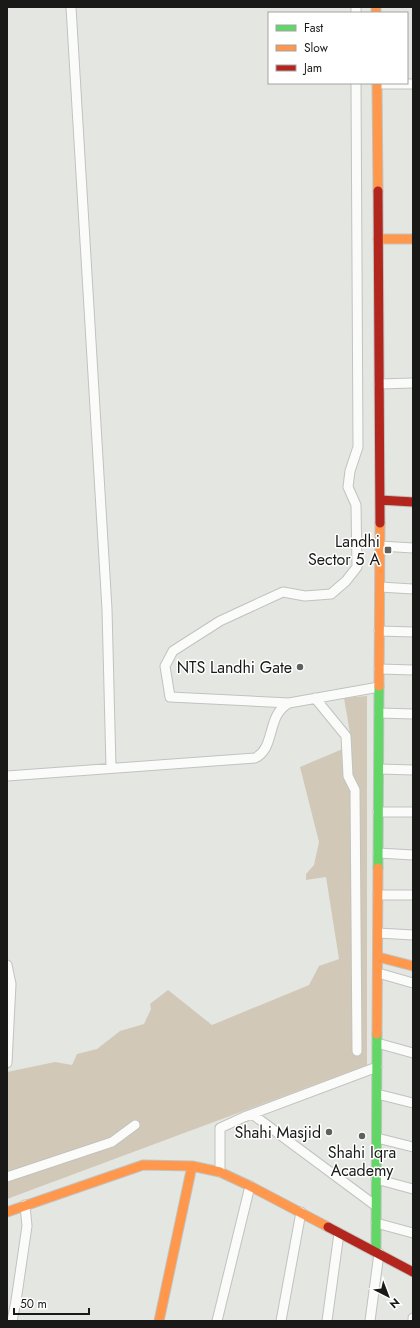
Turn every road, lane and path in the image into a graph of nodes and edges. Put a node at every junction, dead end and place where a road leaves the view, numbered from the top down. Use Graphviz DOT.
graph roads {
  1 [pos="71,7"];
  2 [pos="356,84"];
  3 [pos="377,84"];
  4 [pos="413,84"];
  5 [pos="378,239"];
  6 [pos="413,239"];
  7 [pos="379,384"];
  8 [pos="413,384"];
  9 [pos="380,500"];
  10 [pos="413,502"];
  11 [pos="380,546"];
  12 [pos="413,548"];
  13 [pos="380,587"];
  14 [pos="413,588"];
  15 [pos="380,631"];
  16 [pos="413,632"];
  17 [pos="379,668"];
  18 [pos="413,670"];
  19 [pos="379,687"];
  20 [pos="315,698"];
  21 [pos="289,703"];
  22 [pos="379,713"];
  23 [pos="413,714"];
  24 [pos="111,768"];
  25 [pos="379,768"];
  26 [pos="413,770"];
  27 [pos="7,776"];
  28 [pos="378,812"];
  29 [pos="413,812"];
  30 [pos="378,853"];
  31 [pos="413,855"];
  32 [pos="378,895"];
  33 [pos="413,895"];
  34 [pos="378,933"];
  35 [pos="413,935"];
  36 [pos="378,957"];
  37 [pos="7,965"];
  38 [pos="413,966"];
  39 [pos="378,973"];
  40 [pos="413,983"];
  41 [pos="377,1043"];
  42 [pos="358,1051"];
  43 [pos="413,1053"];
  44 [pos="7,1063"];
  45 [pos="377,1067"];
  46 [pos="377,1094"];
  47 [pos="413,1103"];
  48 [pos="252,1114"];
  49 [pos="135,1125"];
  50 [pos="376,1138"];
  51 [pos="413,1147"];
  52 [pos="192,1166"];
  53 [pos="220,1172"];
  54 [pos="7,1177"];
  55 [pos="376,1179"];
  56 [pos="250,1186"];
  57 [pos="413,1189"];
  58 [pos="25,1205"];
  59 [pos="376,1206"];
  60 [pos="7,1212"];
  61 [pos="300,1212"];
  62 [pos="376,1223"];
  63 [pos="339,1233"];
  64 [pos="413,1233"];
  65 [pos="377,1253"];
  66 [pos="413,1272"];
  67 [pos="7,1299"];
  68 [pos="16,1301"];
  69 [pos="413,1318"];
  70 [pos="12,1321"];
  71 [pos="159,1321"];
  72 [pos="217,1321"];
  73 [pos="281,1321"];
  74 [pos="327,1321"];
  75 [pos="370,1321"];
  76 [pos="413,1321"];
  1 -- 24 [label="street"];
  2 -- 21 [label="street"];
  3 -- 4 [label="street"];
  3 -- 5 [label="street"];
  5 -- 6 [label="street"];
  5 -- 7 [label="street"];
  7 -- 8 [label="street"];
  7 -- 9 [label="street"];
  9 -- 10 [label="street"];
  9 -- 11 [label="street"];
  11 -- 12 [label="street"];
  11 -- 13 [label="street"];
  13 -- 14 [label="street"];
  13 -- 15 [label="street"];
  15 -- 16 [label="street"];
  15 -- 17 [label="street"];
  17 -- 18 [label="street"];
  17 -- 19 [label="street"];
  19 -- 20 [label="street"];
  19 -- 22 [label="street"];
  20 -- 21 [label="street"];
  20 -- 42 [label="street"];
  21 -- 24 [label="street"];
  22 -- 23 [label="street"];
  22 -- 25 [label="street"];
  24 -- 27 [label="street"];
  25 -- 26 [label="street"];
  25 -- 28 [label="street"];
  28 -- 29 [label="street"];
  28 -- 30 [label="street"];
  30 -- 31 [label="street"];
  30 -- 32 [label="street"];
  32 -- 33 [label="street"];
  32 -- 34 [label="street"];
  34 -- 35 [label="street"];
  34 -- 36 [label="street"];
  36 -- 38 [label="street"];
  36 -- 39 [label="street"];
  37 -- 44 [label="street"];
  39 -- 40 [label="street"];
  39 -- 41 [label="street"];
  41 -- 43 [label="street"];
  41 -- 45 [label="street"];
  45 -- 46 [label="street"];
  45 -- 48 [label="street"];
  46 -- 47 [label="street"];
  46 -- 50 [label="street"];
  48 -- 53 [label="street"];
  48 -- 59 [label="street"];
  49 -- 54 [label="street"];
  50 -- 51 [label="street"];
  50 -- 55 [label="street"];
  52 -- 53 [label="street"];
  52 -- 58 [label="street"];
  52 -- 71 [label="street"];
  53 -- 56 [label="street"];
  55 -- 57 [label="street"];
  55 -- 59 [label="street"];
  56 -- 61 [label="street"];
  56 -- 72 [label="street"];
  58 -- 60 [label="street"];
  58 -- 68 [label="street"];
  59 -- 62 [label="street"];
  61 -- 63 [label="street"];
  61 -- 73 [label="street"];
  62 -- 64 [label="street"];
  62 -- 65 [label="street"];
  63 -- 65 [label="street"];
  63 -- 74 [label="street"];
  65 -- 66 [label="street"];
  65 -- 75 [label="street"];
  67 -- 68 [label="street"];
  68 -- 70 [label="street"];
  69 -- 76 [label="street"];
}
